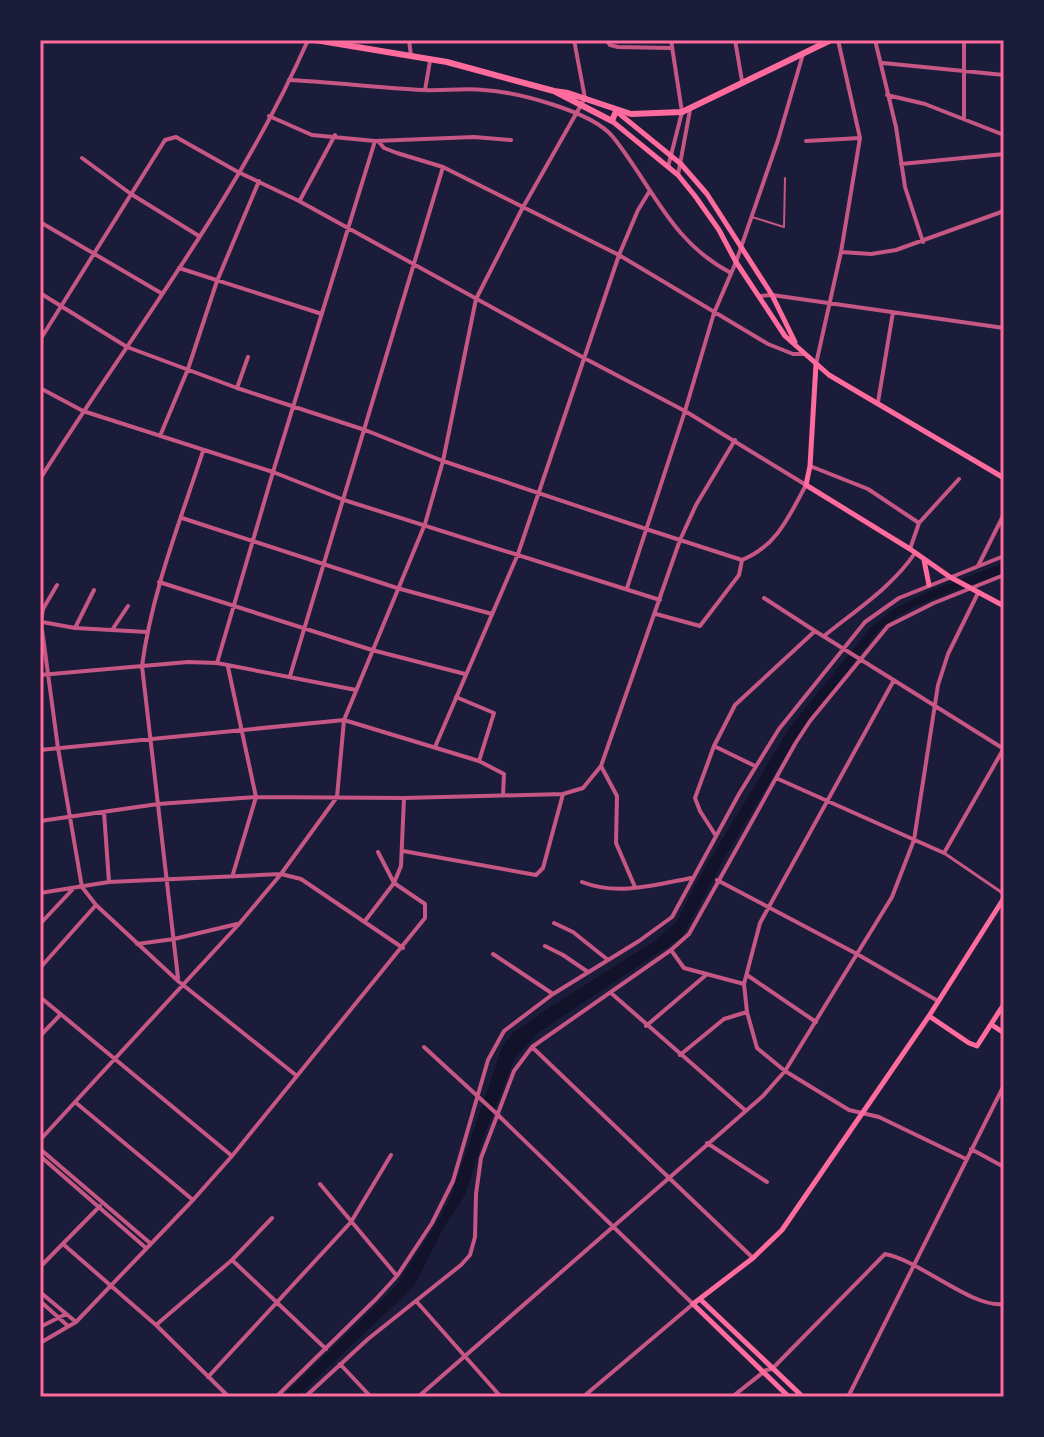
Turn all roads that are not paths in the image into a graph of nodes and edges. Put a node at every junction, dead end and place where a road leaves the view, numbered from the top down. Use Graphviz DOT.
graph roads {
  1 [pos="308,40"];
  2 [pos="315,40"];
  3 [pos="409,40"];
  4 [pos="574,40"];
  5 [pos="606,40"];
  6 [pos="671,40"];
  7 [pos="735,40"];
  8 [pos="810,40"];
  9 [pos="831,40"];
  10 [pos="838,40"];
  11 [pos="875,40"];
  12 [pos="964,40"];
  13 [pos="354,43"];
  14 [pos="671,48"];
  15 [pos="812,49"];
  16 [pos="803,54"];
  17 [pos="411,56"];
  18 [pos="430,61"];
  19 [pos="882,63"];
  20 [pos="964,70"];
  21 [pos="1004,75"];
  22 [pos="289,80"];
  23 [pos="742,81"];
  24 [pos="425,90"];
  25 [pos="887,95"];
  26 [pos="584,102"];
  27 [pos="690,108"];
  28 [pos="616,111"];
  29 [pos="682,112"];
  30 [pos="578,114"];
  31 [pos="269,116"];
  32 [pos="964,119"];
  33 [pos="612,121"];
  34 [pos="335,135"];
  35 [pos="1004,135"];
  36 [pos="860,138"];
  37 [pos="511,140"];
  38 [pos="376,141"];
  39 [pos="806,141"];
  40 [pos="1004,154"];
  41 [pos="671,156"];
  42 [pos="82,158"];
  43 [pos="681,164"];
  44 [pos="901,164"];
  45 [pos="443,167"];
  46 [pos="668,167"];
  47 [pos="238,172"];
  48 [pos="678,175"];
  49 [pos="785,178"];
  50 [pos="259,181"];
  51 [pos="649,192"];
  52 [pos="131,194"];
  53 [pos="299,201"];
  54 [pos="522,209"];
  55 [pos="1004,211"];
  56 [pos="750,217"];
  57 [pos="40,222"];
  58 [pos="347,229"];
  59 [pos="199,236"];
  60 [pos="923,242"];
  61 [pos="740,248"];
  62 [pos="841,252"];
  63 [pos="95,255"];
  64 [pos="619,255"];
  65 [pos="736,262"];
  66 [pos="414,265"];
  67 [pos="179,268"];
  68 [pos="731,273"];
  69 [pos="217,281"];
  70 [pos="40,293"];
  71 [pos="161,293"];
  72 [pos="772,295"];
  73 [pos="760,296"];
  74 [pos="476,299"];
  75 [pos="830,304"];
  76 [pos="62,307"];
  77 [pos="893,312"];
  78 [pos="714,313"];
  79 [pos="323,314"];
  80 [pos="1004,328"];
  81 [pos="40,340"];
  82 [pos="795,343"];
  83 [pos="127,347"];
  84 [pos="805,354"];
  85 [pos="248,357"];
  86 [pos="584,358"];
  87 [pos="816,364"];
  88 [pos="188,369"];
  89 [pos="40,388"];
  90 [pos="237,388"];
  91 [pos="878,402"];
  92 [pos="293,407"];
  93 [pos="83,411"];
  94 [pos="685,411"];
  95 [pos="365,430"];
  96 [pos="160,436"];
  97 [pos="735,440"];
  98 [pos="203,451"];
  99 [pos="443,461"];
  100 [pos="810,466"];
  101 [pos="273,472"];
  102 [pos="1004,478"];
  103 [pos="40,479"];
  104 [pos="959,479"];
  105 [pos="806,485"];
  106 [pos="538,492"];
  107 [pos="344,500"];
  108 [pos="1004,514"];
  109 [pos="182,518"];
  110 [pos="919,523"];
  111 [pos="425,524"];
  112 [pos="646,529"];
  113 [pos="680,540"];
  114 [pos="254,541"];
  115 [pos="912,551"];
  116 [pos="518,554"];
  117 [pos="1004,556"];
  118 [pos="924,559"];
  119 [pos="742,560"];
  120 [pos="325,563"];
  121 [pos="978,567"];
  122 [pos="1004,575"];
  123 [pos="950,577"];
  124 [pos="159,582"];
  125 [pos="57,585"];
  126 [pos="929,585"];
  127 [pos="397,588"];
  128 [pos="627,588"];
  129 [pos="976,589"];
  130 [pos="94,590"];
  131 [pos="764,598"];
  132 [pos="660,600"];
  133 [pos="234,605"];
  134 [pos="128,606"];
  135 [pos="1004,606"];
  136 [pos="493,614"];
  137 [pos="655,614"];
  138 [pos="40,622"];
  139 [pos="75,628"];
  140 [pos="306,628"];
  141 [pos="112,630"];
  142 [pos="815,631"];
  143 [pos="147,632"];
  144 [pos="824,636"];
  145 [pos="844,648"];
  146 [pos="372,650"];
  147 [pos="862,658"];
  148 [pos="217,663"];
  149 [pos="142,666"];
  150 [pos="228,666"];
  151 [pos="48,674"];
  152 [pos="465,674"];
  153 [pos="40,675"];
  154 [pos="290,676"];
  155 [pos="894,680"];
  156 [pos="356,690"];
  157 [pos="456,697"];
  158 [pos="935,705"];
  159 [pos="344,720"];
  160 [pos="243,729"];
  161 [pos="150,739"];
  162 [pos="714,746"];
  163 [pos="435,747"];
  164 [pos="58,748"];
  165 [pos="1004,748"];
  166 [pos="40,750"];
  167 [pos="479,761"];
  168 [pos="601,766"];
  169 [pos="755,766"];
  170 [pos="776,778"];
  171 [pos="563,794"];
  172 [pos="503,795"];
  173 [pos="256,797"];
  174 [pos="337,797"];
  175 [pos="404,798"];
  176 [pos="827,803"];
  177 [pos="158,804"];
  178 [pos="104,812"];
  179 [pos="69,817"];
  180 [pos="40,821"];
  181 [pos="716,836"];
  182 [pos="914,840"];
  183 [pos="403,851"];
  184 [pos="378,852"];
  185 [pos="944,853"];
  186 [pos="233,874"];
  187 [pos="281,874"];
  188 [pos="691,878"];
  189 [pos="167,879"];
  190 [pos="717,880"];
  191 [pos="109,882"];
  192 [pos="582,882"];
  193 [pos="394,883"];
  194 [pos="82,887"];
  195 [pos="635,887"];
  196 [pos="74,888"];
  197 [pos="40,892"];
  198 [pos="1004,896"];
  199 [pos="96,905"];
  200 [pos="768,907"];
  201 [pos="365,921"];
  202 [pos="554,923"];
  203 [pos="40,924"];
  204 [pos="239,924"];
  205 [pos="174,939"];
  206 [pos="137,944"];
  207 [pos="545,946"];
  208 [pos="403,948"];
  209 [pos="671,950"];
  210 [pos="493,954"];
  211 [pos="857,954"];
  212 [pos="608,960"];
  213 [pos="40,968"];
  214 [pos="588,972"];
  215 [pos="706,975"];
  216 [pos="747,975"];
  217 [pos="178,981"];
  218 [pos="744,984"];
  219 [pos="184,985"];
  220 [pos="611,993"];
  221 [pos="553,994"];
  222 [pos="40,997"];
  223 [pos="938,1001"];
  224 [pos="1004,1004"];
  225 [pos="747,1012"];
  226 [pos="60,1015"];
  227 [pos="929,1016"];
  228 [pos="816,1022"];
  229 [pos="992,1025"];
  230 [pos="646,1026"];
  231 [pos="1004,1033"];
  232 [pos="40,1036"];
  233 [pos="424,1047"];
  234 [pos="532,1047"];
  235 [pos="680,1055"];
  236 [pos="115,1059"];
  237 [pos="785,1071"];
  238 [pos="297,1076"];
  239 [pos="1004,1085"];
  240 [pos="478,1096"];
  241 [pos="75,1102"];
  242 [pos="746,1111"];
  243 [pos="497,1114"];
  244 [pos="861,1114"];
  245 [pos="40,1140"];
  246 [pos="707,1143"];
  247 [pos="40,1149"];
  248 [pos="971,1149"];
  249 [pos="391,1155"];
  250 [pos="40,1156"];
  251 [pos="232,1156"];
  252 [pos="966,1159"];
  253 [pos="55,1166"];
  254 [pos="1004,1167"];
  255 [pos="669,1178"];
  256 [pos="767,1182"];
  257 [pos="320,1184"];
  258 [pos="193,1200"];
  259 [pos="100,1206"];
  260 [pos="272,1218"];
  261 [pos="351,1222"];
  262 [pos="612,1226"];
  263 [pos="150,1243"];
  264 [pos="63,1244"];
  265 [pos="146,1248"];
  266 [pos="753,1258"];
  267 [pos="232,1260"];
  268 [pos="913,1265"];
  269 [pos="40,1267"];
  270 [pos="397,1276"];
  271 [pos="111,1283"];
  272 [pos="40,1292"];
  273 [pos="701,1300"];
  274 [pos="40,1301"];
  275 [pos="416,1301"];
  276 [pos="276,1304"];
  277 [pos="693,1304"];
  278 [pos="1003,1305"];
  279 [pos="66,1314"];
  280 [pos="57,1317"];
  281 [pos="76,1322"];
  282 [pos="156,1325"];
  283 [pos="69,1326"];
  284 [pos="40,1327"];
  285 [pos="40,1343"];
  286 [pos="327,1350"];
  287 [pos="466,1356"];
  288 [pos="340,1364"];
  289 [pos="772,1369"];
  290 [pos="763,1372"];
  291 [pos="208,1377"];
  292 [pos="229,1397"];
  293 [pos="276,1397"];
  294 [pos="305,1397"];
  295 [pos="371,1397"];
  296 [pos="418,1397"];
  297 [pos="501,1397"];
  298 [pos="583,1397"];
  299 [pos="732,1397"];
  300 [pos="789,1397"];
  301 [pos="803,1397"];
  302 [pos="848,1397"];
  1 -- 22 [label="street"];
  2 -- 13 [label="highway"];
  3 -- 17 [label="street"];
  4 -- 26 [label="street"];
  5 -- 14 [label="street"];
  6 -- 14 [label="street"];
  7 -- 23 [label="street"];
  8 -- 15 [label="street"];
  9 -- 15 [label="highway"];
  10 -- 36 [label="street"];
  11 -- 19 [label="street"];
  12 -- 20 [label="street"];
  13 -- 17 [label="highway"];
  14 -- 29 [label="street"];
  15 -- 16 [label="highway"];
  16 -- 23 [label="highway"];
  16 -- 56 [label="street"];
  17 -- 18 [label="highway"];
  18 -- 24 [label="street"];
  18 -- 26 [label="highway"];
  19 -- 20 [label="street"];
  19 -- 25 [label="street"];
  20 -- 21 [label="street"];
  20 -- 32 [label="street"];
  22 -- 24 [label="street"];
  22 -- 31 [label="street"];
  23 -- 27 [label="highway"];
  24 -- 30 [label="street"];
  25 -- 32 [label="street"];
  25 -- 44 [label="street"];
  26 -- 28 [label="highway"];
  26 -- 30 [label="street"];
  26 -- 33 [label="highway"];
  27 -- 29 [label="highway"];
  27 -- 43 [label="street"];
  28 -- 29 [label="highway"];
  28 -- 33 [label="highway"];
  28 -- 41 [label="main road"];
  29 -- 41 [label="street"];
  30 -- 51 [label="street"];
  30 -- 54 [label="street"];
  31 -- 34 [label="street"];
  31 -- 47 [label="street"];
  32 -- 35 [label="street"];
  33 -- 46 [label="main road"];
  34 -- 38 [label="street"];
  34 -- 53 [label="street"];
  36 -- 39 [label="street"];
  36 -- 62 [label="street"];
  37 -- 38 [label="street"];
  38 -- 45 [label="street"];
  38 -- 58 [label="street"];
  40 -- 44 [label="street"];
  41 -- 43 [label="main road"];
  41 -- 46 [label="street"];
  42 -- 52 [label="street"];
  43 -- 48 [label="street"];
  43 -- 61 [label="main road"];
  44 -- 60 [label="street"];
  45 -- 54 [label="street"];
  45 -- 66 [label="street"];
  46 -- 48 [label="main road"];
  47 -- 50 [label="street"];
  47 -- 52 [label="street"];
  47 -- 59 [label="street"];
  48 -- 65 [label="main road"];
  49 -- 56 [label="lane"];
  50 -- 53 [label="street"];
  50 -- 69 [label="street"];
  51 -- 64 [label="street"];
  51 -- 68 [label="street"];
  52 -- 59 [label="street"];
  52 -- 63 [label="street"];
  53 -- 58 [label="street"];
  54 -- 64 [label="street"];
  54 -- 74 [label="street"];
  55 -- 60 [label="street"];
  56 -- 61 [label="street"];
  57 -- 63 [label="street"];
  58 -- 66 [label="street"];
  58 -- 79 [label="street"];
  59 -- 67 [label="street"];
  60 -- 62 [label="street"];
  61 -- 65 [label="street"];
  61 -- 72 [label="main road"];
  62 -- 75 [label="street"];
  63 -- 71 [label="street"];
  63 -- 76 [label="street"];
  64 -- 78 [label="street"];
  64 -- 86 [label="street"];
  65 -- 68 [label="street"];
  65 -- 73 [label="main road"];
  66 -- 74 [label="street"];
  66 -- 95 [label="street"];
  67 -- 69 [label="street"];
  67 -- 71 [label="street"];
  68 -- 78 [label="street"];
  69 -- 79 [label="street"];
  69 -- 88 [label="street"];
  70 -- 76 [label="street"];
  71 -- 83 [label="street"];
  72 -- 73 [label="street"];
  72 -- 75 [label="street"];
  72 -- 82 [label="main road"];
  73 -- 82 [label="main road"];
  74 -- 86 [label="street"];
  74 -- 99 [label="street"];
  75 -- 77 [label="street"];
  75 -- 87 [label="street"];
  76 -- 81 [label="street"];
  76 -- 83 [label="street"];
  77 -- 80 [label="street"];
  77 -- 91 [label="street"];
  78 -- 84 [label="street"];
  78 -- 94 [label="street"];
  79 -- 92 [label="street"];
  82 -- 84 [label="main road"];
  83 -- 88 [label="street"];
  83 -- 93 [label="street"];
  84 -- 87 [label="main road"];
  85 -- 90 [label="street"];
  86 -- 94 [label="street"];
  86 -- 106 [label="street"];
  87 -- 91 [label="main road"];
  87 -- 100 [label="main road"];
  88 -- 90 [label="street"];
  88 -- 96 [label="street"];
  89 -- 93 [label="street"];
  90 -- 92 [label="street"];
  91 -- 102 [label="main road"];
  92 -- 95 [label="street"];
  92 -- 101 [label="street"];
  93 -- 96 [label="street"];
  93 -- 103 [label="street"];
  94 -- 97 [label="street"];
  94 -- 112 [label="street"];
  95 -- 99 [label="street"];
  95 -- 107 [label="street"];
  96 -- 98 [label="street"];
  97 -- 105 [label="street"];
  97 -- 113 [label="street"];
  98 -- 101 [label="street"];
  98 -- 109 [label="street"];
  99 -- 106 [label="street"];
  99 -- 111 [label="street"];
  100 -- 105 [label="main road"];
  100 -- 110 [label="street"];
  101 -- 107 [label="street"];
  101 -- 114 [label="street"];
  104 -- 110 [label="street"];
  105 -- 115 [label="main road"];
  105 -- 119 [label="street"];
  106 -- 112 [label="street"];
  106 -- 116 [label="street"];
  107 -- 111 [label="street"];
  107 -- 120 [label="street"];
  108 -- 121 [label="street"];
  109 -- 114 [label="street"];
  109 -- 124 [label="street"];
  110 -- 115 [label="street"];
  111 -- 116 [label="street"];
  111 -- 127 [label="street"];
  112 -- 113 [label="street"];
  112 -- 128 [label="street"];
  113 -- 119 [label="street"];
  113 -- 132 [label="street"];
  114 -- 120 [label="street"];
  114 -- 133 [label="street"];
  115 -- 118 [label="main road"];
  115 -- 144 [label="street"];
  116 -- 128 [label="street"];
  116 -- 136 [label="street"];
  117 -- 121 [label="street"];
  118 -- 123 [label="main road"];
  118 -- 126 [label="main road"];
  119 -- 137 [label="street"];
  120 -- 127 [label="street"];
  120 -- 140 [label="street"];
  121 -- 123 [label="street"];
  122 -- 129 [label="street"];
  123 -- 126 [label="street"];
  123 -- 129 [label="main road"];
  124 -- 133 [label="street"];
  124 -- 143 [label="street"];
  125 -- 138 [label="street"];
  126 -- 145 [label="street"];
  127 -- 136 [label="street"];
  127 -- 146 [label="street"];
  128 -- 132 [label="street"];
  129 -- 135 [label="main road"];
  129 -- 147 [label="street"];
  129 -- 158 [label="street"];
  130 -- 139 [label="street"];
  131 -- 142 [label="street"];
  132 -- 137 [label="street"];
  133 -- 140 [label="street"];
  133 -- 148 [label="street"];
  134 -- 141 [label="street"];
  136 -- 152 [label="street"];
  137 -- 168 [label="street"];
  138 -- 139 [label="street"];
  138 -- 151 [label="street"];
  139 -- 141 [label="street"];
  140 -- 146 [label="street"];
  140 -- 154 [label="street"];
  141 -- 143 [label="street"];
  142 -- 144 [label="street"];
  142 -- 162 [label="street"];
  143 -- 149 [label="street"];
  144 -- 145 [label="street"];
  145 -- 147 [label="street"];
  145 -- 169 [label="street"];
  146 -- 152 [label="street"];
  146 -- 156 [label="street"];
  147 -- 155 [label="street"];
  147 -- 170 [label="street"];
  148 -- 149 [label="street"];
  148 -- 150 [label="street"];
  149 -- 151 [label="street"];
  149 -- 161 [label="street"];
  150 -- 154 [label="street"];
  150 -- 160 [label="street"];
  151 -- 153 [label="street"];
  151 -- 164 [label="street"];
  152 -- 157 [label="street"];
  154 -- 156 [label="street"];
  155 -- 158 [label="street"];
  155 -- 176 [label="street"];
  156 -- 159 [label="street"];
  157 -- 163 [label="street"];
  157 -- 167 [label="street"];
  158 -- 165 [label="street"];
  158 -- 182 [label="street"];
  159 -- 160 [label="street"];
  159 -- 163 [label="street"];
  159 -- 174 [label="street"];
  160 -- 161 [label="street"];
  160 -- 173 [label="street"];
  161 -- 164 [label="street"];
  161 -- 177 [label="street"];
  162 -- 169 [label="street"];
  162 -- 181 [label="street"];
  163 -- 167 [label="street"];
  164 -- 166 [label="street"];
  164 -- 179 [label="street"];
  165 -- 185 [label="street"];
  167 -- 172 [label="street"];
  168 -- 171 [label="street"];
  168 -- 195 [label="street"];
  169 -- 181 [label="street"];
  170 -- 176 [label="street"];
  170 -- 190 [label="street"];
  171 -- 172 [label="street"];
  171 -- 183 [label="street"];
  172 -- 175 [label="street"];
  173 -- 174 [label="street"];
  173 -- 177 [label="street"];
  173 -- 186 [label="street"];
  174 -- 175 [label="street"];
  174 -- 187 [label="street"];
  175 -- 183 [label="street"];
  176 -- 182 [label="street"];
  176 -- 200 [label="street"];
  177 -- 178 [label="street"];
  177 -- 189 [label="street"];
  178 -- 179 [label="street"];
  178 -- 191 [label="street"];
  179 -- 180 [label="street"];
  179 -- 194 [label="street"];
  181 -- 188 [label="street"];
  182 -- 185 [label="street"];
  182 -- 211 [label="street"];
  183 -- 193 [label="street"];
  184 -- 193 [label="street"];
  185 -- 198 [label="street"];
  186 -- 187 [label="street"];
  186 -- 189 [label="street"];
  187 -- 201 [label="street"];
  187 -- 204 [label="street"];
  188 -- 195 [label="street"];
  188 -- 212 [label="street"];
  189 -- 191 [label="street"];
  189 -- 205 [label="street"];
  190 -- 200 [label="street"];
  190 -- 209 [label="street"];
  191 -- 194 [label="street"];
  192 -- 195 [label="street"];
  193 -- 201 [label="street"];
  193 -- 208 [label="street"];
  194 -- 196 [label="street"];
  194 -- 199 [label="street"];
  196 -- 197 [label="street"];
  196 -- 203 [label="street"];
  198 -- 223 [label="main road"];
  199 -- 206 [label="street"];
  199 -- 213 [label="street"];
  200 -- 211 [label="street"];
  200 -- 216 [label="street"];
  201 -- 208 [label="street"];
  202 -- 212 [label="street"];
  204 -- 205 [label="street"];
  204 -- 219 [label="street"];
  205 -- 206 [label="street"];
  205 -- 217 [label="street"];
  206 -- 217 [label="street"];
  207 -- 214 [label="street"];
  208 -- 238 [label="street"];
  209 -- 215 [label="street"];
  209 -- 220 [label="street"];
  210 -- 221 [label="street"];
  211 -- 223 [label="street"];
  211 -- 228 [label="street"];
  212 -- 214 [label="street"];
  214 -- 221 [label="street"];
  215 -- 218 [label="street"];
  215 -- 230 [label="street"];
  216 -- 218 [label="street"];
  216 -- 228 [label="street"];
  217 -- 219 [label="street"];
  218 -- 225 [label="street"];
  219 -- 236 [label="street"];
  219 -- 238 [label="street"];
  220 -- 230 [label="street"];
  220 -- 234 [label="street"];
  221 -- 240 [label="street"];
  222 -- 226 [label="street"];
  223 -- 227 [label="main road"];
  224 -- 229 [label="main road"];
  225 -- 235 [label="street"];
  225 -- 237 [label="street"];
  226 -- 232 [label="street"];
  226 -- 236 [label="street"];
  227 -- 229 [label="main road"];
  227 -- 244 [label="main road"];
  228 -- 237 [label="street"];
  229 -- 231 [label="main road"];
  230 -- 235 [label="street"];
  233 -- 240 [label="street"];
  234 -- 243 [label="street"];
  234 -- 255 [label="street"];
  235 -- 242 [label="street"];
  236 -- 241 [label="street"];
  236 -- 251 [label="street"];
  237 -- 242 [label="street"];
  237 -- 244 [label="street"];
  238 -- 251 [label="street"];
  239 -- 248 [label="street"];
  240 -- 243 [label="street"];
  240 -- 270 [label="street"];
  241 -- 245 [label="street"];
  241 -- 258 [label="street"];
  242 -- 246 [label="street"];
  243 -- 262 [label="street"];
  243 -- 275 [label="street"];
  244 -- 252 [label="street"];
  244 -- 266 [label="main road"];
  246 -- 255 [label="street"];
  246 -- 256 [label="street"];
  247 -- 253 [label="street"];
  248 -- 252 [label="street"];
  248 -- 254 [label="street"];
  249 -- 261 [label="street"];
  250 -- 253 [label="street"];
  251 -- 258 [label="street"];
  252 -- 268 [label="street"];
  253 -- 259 [label="street"];
  255 -- 262 [label="street"];
  255 -- 266 [label="street"];
  257 -- 261 [label="street"];
  258 -- 263 [label="street"];
  259 -- 263 [label="street"];
  259 -- 264 [label="street"];
  259 -- 265 [label="street"];
  260 -- 267 [label="street"];
  261 -- 270 [label="street"];
  261 -- 276 [label="street"];
  262 -- 277 [label="street"];
  262 -- 287 [label="street"];
  263 -- 265 [label="street"];
  264 -- 269 [label="street"];
  264 -- 271 [label="street"];
  265 -- 271 [label="street"];
  266 -- 273 [label="main road"];
  267 -- 276 [label="street"];
  267 -- 282 [label="street"];
  268 -- 278 [label="street"];
  268 -- 289 [label="street"];
  268 -- 302 [label="street"];
  270 -- 286 [label="street"];
  271 -- 281 [label="street"];
  271 -- 282 [label="street"];
  272 -- 279 [label="street"];
  273 -- 277 [label="main road"];
  273 -- 289 [label="main road"];
  274 -- 280 [label="street"];
  275 -- 287 [label="street"];
  275 -- 288 [label="street"];
  276 -- 286 [label="street"];
  276 -- 291 [label="street"];
  277 -- 290 [label="main road"];
  277 -- 298 [label="street"];
  279 -- 280 [label="street"];
  279 -- 281 [label="street"];
  280 -- 283 [label="street"];
  280 -- 284 [label="street"];
  281 -- 283 [label="street"];
  282 -- 291 [label="street"];
  283 -- 285 [label="street"];
  286 -- 293 [label="street"];
  287 -- 296 [label="street"];
  287 -- 297 [label="street"];
  288 -- 294 [label="street"];
  288 -- 295 [label="street"];
  289 -- 290 [label="street"];
  289 -- 301 [label="main road"];
  290 -- 299 [label="street"];
  290 -- 300 [label="main road"];
  291 -- 292 [label="street"];
}
